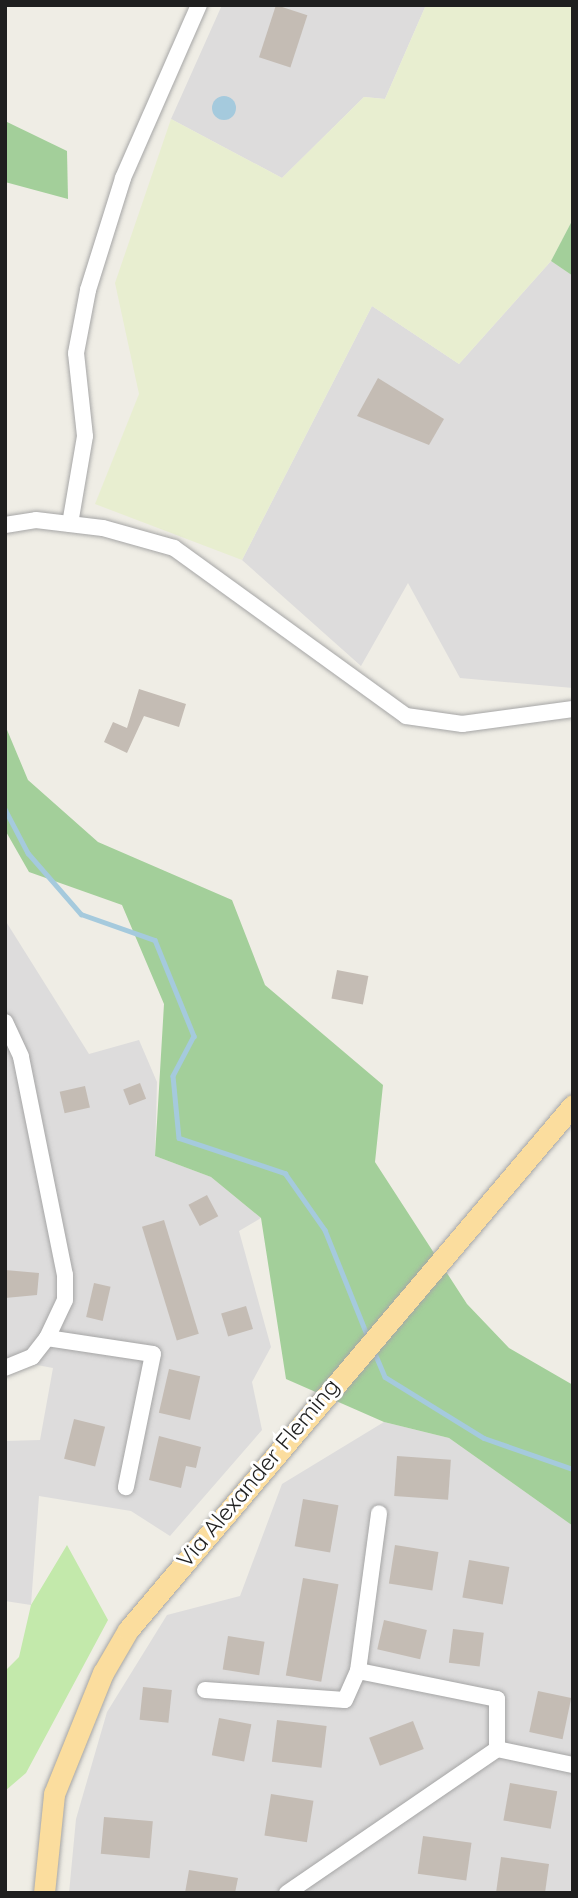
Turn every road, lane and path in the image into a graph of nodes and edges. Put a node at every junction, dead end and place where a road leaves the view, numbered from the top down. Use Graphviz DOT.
graph roads {
  1 [pos="199,5"];
  2 [pos="70,524"];
  3 [pos="5,525"];
  4 [pos="573,709"];
  5 [pos="5,1022"];
  6 [pos="573,1105"];
  7 [pos="47,1338"];
  8 [pos="5,1368"];
  9 [pos="126,1487"];
  10 [pos="379,1513"];
  11 [pos="358,1671"];
  12 [pos="205,1690"];
  13 [pos="497,1749"];
  14 [pos="573,1765"];
  15 [pos="44,1893"];
  16 [pos="287,1893"];
  1 -- 2 [label="street"];
  2 -- 3 [label="street"];
  2 -- 4 [label="street"];
  5 -- 7 [label="street"];
  6 -- 15 [label="main road, Via Alexander Fleming"];
  7 -- 8 [label="street"];
  7 -- 9 [label="street"];
  10 -- 11 [label="street"];
  11 -- 12 [label="street"];
  11 -- 13 [label="street"];
  13 -- 14 [label="street"];
  13 -- 16 [label="street"];
}
